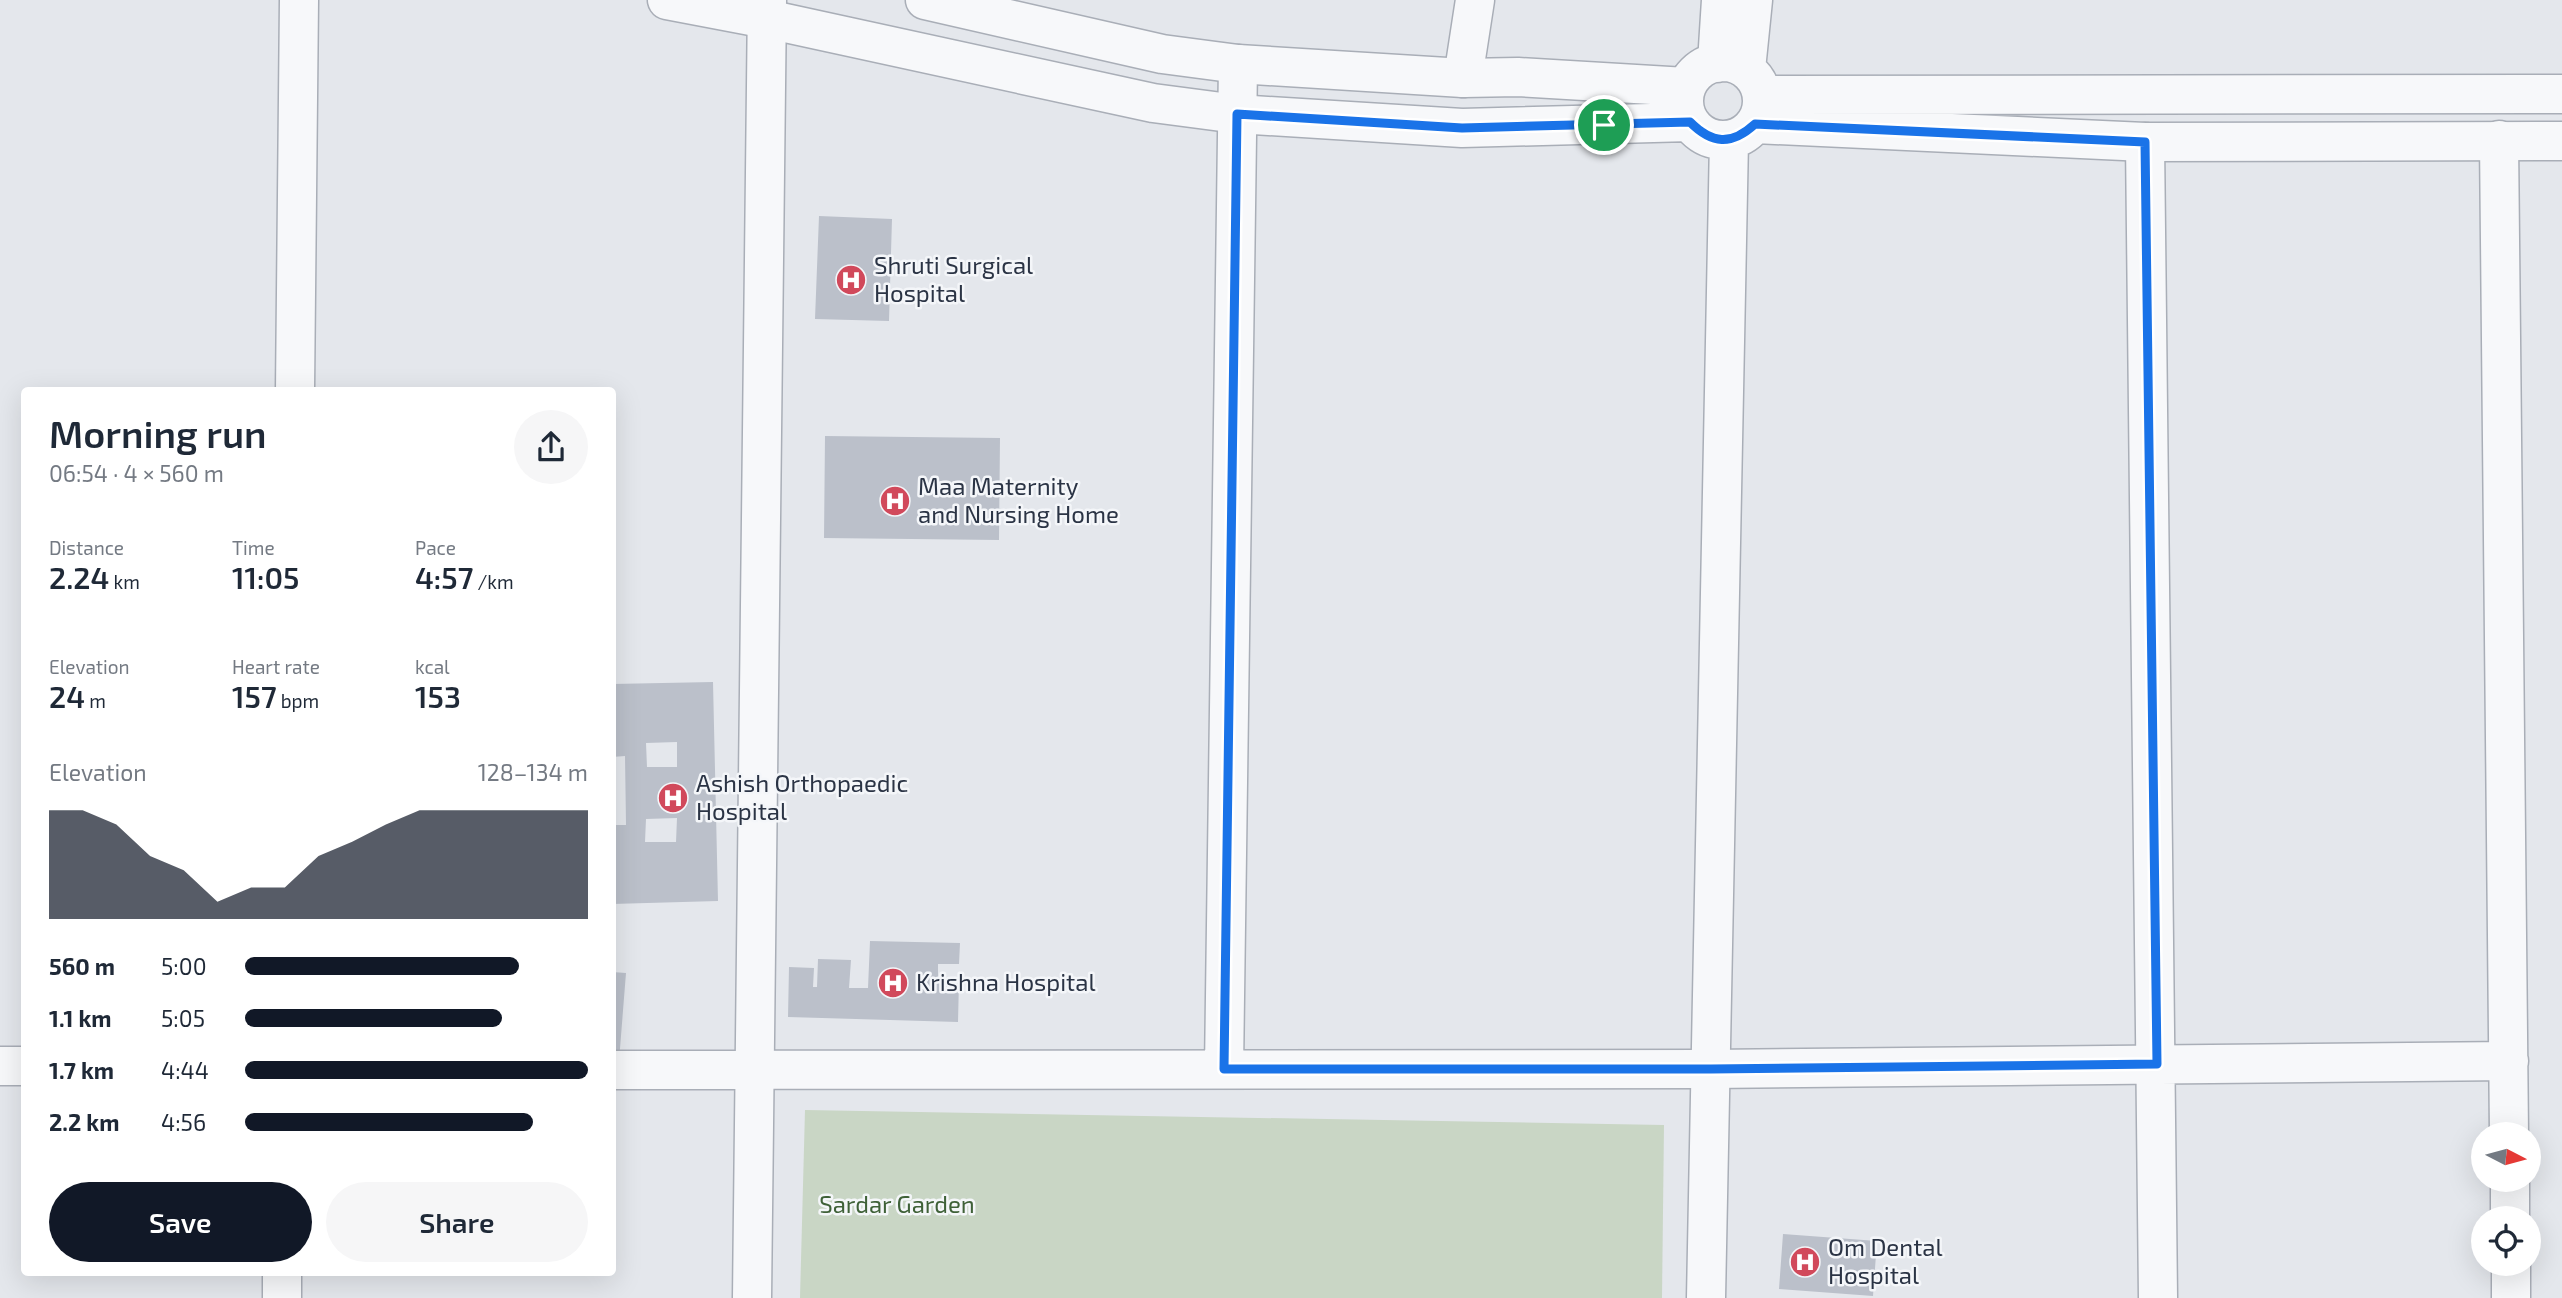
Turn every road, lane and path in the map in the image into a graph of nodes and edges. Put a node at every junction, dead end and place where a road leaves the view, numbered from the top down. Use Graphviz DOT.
graph roads {
  1 [pos="299,0"];
  2 [pos="667,0"];
  3 [pos="925,0"];
  4 [pos="1475,0"];
  5 [pos="1721,0"];
  6 [pos="1753,0"];
  7 [pos="767,9"];
  8 [pos="1238,64"];
  9 [pos="1463,78"];
  10 [pos="2562,94"];
  11 [pos="1742,98"];
  12 [pos="1688,104"];
  13 [pos="1237,114"];
  14 [pos="2499,140"];
  15 [pos="2562,141"];
  16 [pos="2145,142"];
  17 [pos="295,387"];
  18 [pos="2509,1061"];
  19 [pos="2157,1064"];
  20 [pos="0,1066"];
  21 [pos="21,1066"];
  22 [pos="753,1069"];
  23 [pos="1224,1069"];
  24 [pos="1711,1069"];
  25 [pos="616,1070"];
  26 [pos="2510,1122"];
  27 [pos="282,1276"];
  28 [pos="2511,1276"];
  29 [pos="282,1298"];
  30 [pos="752,1298"];
  31 [pos="1706,1298"];
  32 [pos="2158,1298"];
  33 [pos="2511,1298"];
  1 -- 17 [label="street"];
  2 -- 7 [label="street"];
  3 -- 8 [label="street"];
  4 -- 9 [label="street"];
  5 -- 11 [label="street"];
  6 -- 11 [label="street"];
  7 -- 13 [label="street"];
  7 -- 22 [label="street"];
  8 -- 9 [label="street"];
  8 -- 13 [label="street"];
  9 -- 12 [label="street"];
  10 -- 11 [label="street"];
  11 -- 12 [label="street"];
  11 -- 12 [label="street"];
  11 -- 16 [label="street"];
  11 -- 24 [label="street"];
  12 -- 13 [label="street"];
  13 -- 23 [label="street"];
  14 -- 15 [label="street"];
  14 -- 16 [label="street"];
  14 -- 18 [label="street"];
  16 -- 19 [label="street"];
  18 -- 19 [label="street"];
  18 -- 26 [label="street"];
  19 -- 24 [label="street"];
  19 -- 32 [label="street"];
  20 -- 21 [label="street"];
  22 -- 23 [label="street"];
  22 -- 25 [label="street"];
  22 -- 30 [label="street"];
  23 -- 24 [label="street"];
  24 -- 31 [label="street"];
  27 -- 29 [label="street"];
  28 -- 33 [label="street"];
}
